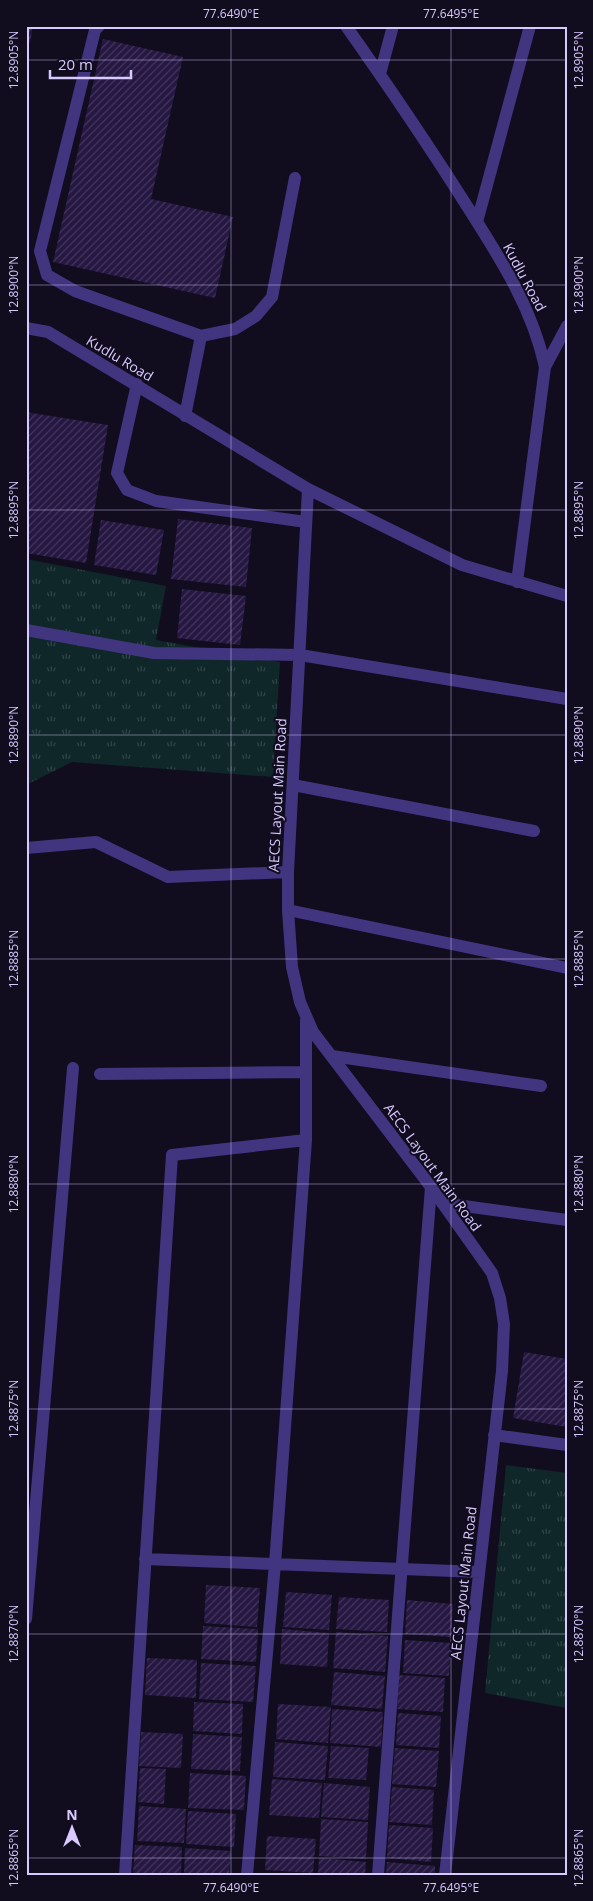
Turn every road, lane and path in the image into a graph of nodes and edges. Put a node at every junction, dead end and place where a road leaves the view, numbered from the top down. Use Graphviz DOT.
graph roads {
  1 [pos="99,26"];
  2 [pos="346,26"];
  3 [pos="393,26"];
  4 [pos="530,26"];
  5 [pos="380,74"];
  6 [pos="295,178"];
  7 [pos="477,222"];
  8 [pos="567,326"];
  9 [pos="26,328"];
  10 [pos="201,336"];
  11 [pos="545,367"];
  12 [pos="137,384"];
  13 [pos="185,416"];
  14 [pos="308,489"];
  15 [pos="306,522"];
  16 [pos="517,582"];
  17 [pos="567,596"];
  18 [pos="26,630"];
  19 [pos="300,655"];
  20 [pos="567,699"];
  21 [pos="293,785"];
  22 [pos="534,831"];
  23 [pos="26,848"];
  24 [pos="288,872"];
  25 [pos="288,910"];
  26 [pos="567,968"];
  27 [pos="306,1016"];
  28 [pos="332,1056"];
  29 [pos="73,1068"];
  30 [pos="306,1072"];
  31 [pos="100,1074"];
  32 [pos="541,1086"];
  33 [pos="306,1140"];
  34 [pos="431,1187"];
  35 [pos="442,1203"];
  36 [pos="567,1220"];
  37 [pos="494,1435"];
  38 [pos="567,1446"];
  39 [pos="145,1559"];
  40 [pos="275,1564"];
  41 [pos="402,1569"];
  42 [pos="479,1572"];
  43 [pos="27,1601"];
  44 [pos="26,1619"];
  45 [pos="125,1875"];
  46 [pos="248,1875"];
  47 [pos="378,1875"];
  48 [pos="445,1875"];
  1 -- 10 [label="street"];
  2 -- 5 [label="street, Kudlu Road"];
  3 -- 5 [label="street"];
  4 -- 7 [label="street"];
  5 -- 7 [label="street, Kudlu Road"];
  6 -- 10 [label="street"];
  7 -- 11 [label="street, Kudlu Road"];
  8 -- 11 [label="street"];
  9 -- 12 [label="street, Kudlu Road"];
  10 -- 13 [label="street"];
  11 -- 16 [label="street, Kudlu Road"];
  12 -- 13 [label="street, Kudlu Road"];
  12 -- 15 [label="street"];
  13 -- 14 [label="street, Kudlu Road"];
  14 -- 15 [label="street, AECS Layout Main Road"];
  14 -- 16 [label="street, Kudlu Road"];
  15 -- 19 [label="street, AECS Layout Main Road"];
  16 -- 17 [label="street, Kudlu Road"];
  18 -- 19 [label="street"];
  19 -- 20 [label="street"];
  19 -- 21 [label="street, AECS Layout Main Road"];
  21 -- 22 [label="street"];
  21 -- 24 [label="street, AECS Layout Main Road"];
  23 -- 24 [label="street"];
  24 -- 25 [label="street, AECS Layout Main Road"];
  25 -- 26 [label="street"];
  25 -- 27 [label="street, AECS Layout Main Road"];
  27 -- 28 [label="street, AECS Layout Main Road"];
  27 -- 30 [label="street"];
  28 -- 32 [label="street"];
  28 -- 34 [label="street, AECS Layout Main Road"];
  29 -- 43 [label="street"];
  30 -- 31 [label="street"];
  30 -- 33 [label="street"];
  33 -- 39 [label="street"];
  33 -- 40 [label="street"];
  34 -- 35 [label="street, AECS Layout Main Road"];
  34 -- 41 [label="street"];
  35 -- 36 [label="street"];
  35 -- 37 [label="street, AECS Layout Main Road"];
  37 -- 38 [label="street"];
  37 -- 42 [label="street, AECS Layout Main Road"];
  39 -- 40 [label="street"];
  39 -- 45 [label="street"];
  40 -- 41 [label="street"];
  40 -- 46 [label="street"];
  41 -- 42 [label="street"];
  41 -- 47 [label="street"];
  42 -- 48 [label="street, AECS Layout Main Road"];
  43 -- 44 [label="street"];
}
